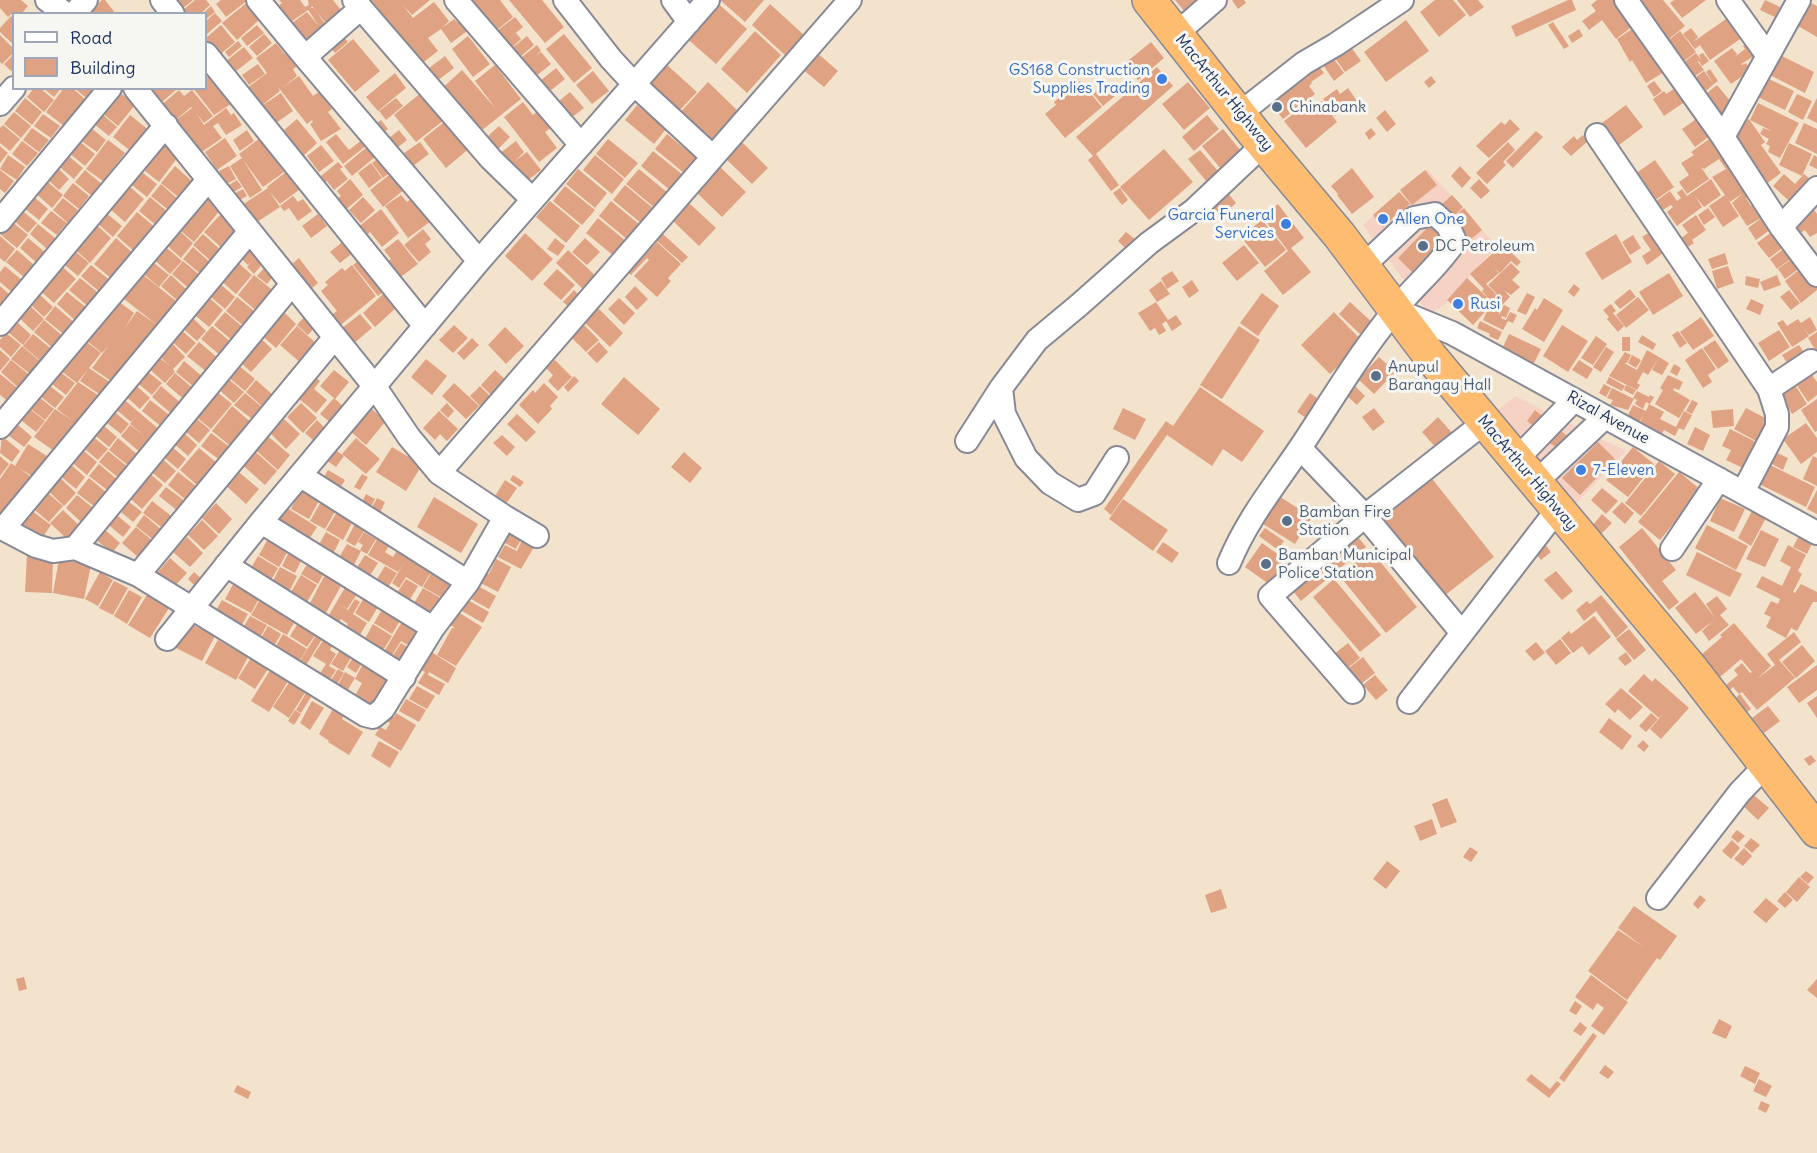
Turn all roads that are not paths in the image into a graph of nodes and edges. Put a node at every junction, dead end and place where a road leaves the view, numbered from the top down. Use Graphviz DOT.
graph roads {
  1 [pos="47,0"];
  2 [pos="86,0"];
  3 [pos="162,0"];
  4 [pos="258,0"];
  5 [pos="456,0"];
  6 [pos="565,0"];
  7 [pos="673,0"];
  8 [pos="708,0"];
  9 [pos="850,0"];
  10 [pos="1149,0"];
  11 [pos="1215,0"];
  12 [pos="1402,0"];
  13 [pos="1626,0"];
  14 [pos="1728,0"];
  15 [pos="1799,0"];
  16 [pos="357,4"];
  17 [pos="63,12"];
  18 [pos="76,12"];
  19 [pos="171,12"];
  20 [pos="689,22"];
  21 [pos="1176,34"];
  22 [pos="207,55"];
  23 [pos="1768,56"];
  24 [pos="304,57"];
  25 [pos="635,85"];
  26 [pos="12,90"];
  27 [pos="108,90"];
  28 [pos="137,90"];
  29 [pos="0,105"];
  30 [pos="1239,114"];
  31 [pos="166,125"];
  32 [pos="1597,135"];
  33 [pos="1723,136"];
  34 [pos="1264,144"];
  35 [pos="581,145"];
  36 [pos="714,158"];
  37 [pos="208,180"];
  38 [pos="1817,188"];
  39 [pos="532,199"];
  40 [pos="0,221"];
  41 [pos="1781,227"];
  42 [pos="250,231"];
  43 [pos="479,261"];
  44 [pos="1363,266"];
  45 [pos="1817,275"];
  46 [pos="292,284"];
  47 [pos="1395,310"];
  48 [pos="0,324"];
  49 [pos="425,326"];
  50 [pos="335,337"];
  51 [pos="1811,361"];
  52 [pos="375,387"];
  53 [pos="1001,388"];
  54 [pos="1769,389"];
  55 [pos="1574,400"];
  56 [pos="1605,417"];
  57 [pos="1485,422"];
  58 [pos="0,427"];
  59 [pos="967,441"];
  60 [pos="1300,448"];
  61 [pos="1117,458"];
  62 [pos="1526,471"];
  63 [pos="439,473"];
  64 [pos="301,476"];
  65 [pos="1719,478"];
  66 [pos="1743,492"];
  67 [pos="1557,510"];
  68 [pos="1365,516"];
  69 [pos="505,517"];
  70 [pos="261,522"];
  71 [pos="1,528"];
  72 [pos="1817,533"];
  73 [pos="537,536"];
  74 [pos="75,548"];
  75 [pos="1671,549"];
  76 [pos="1229,563"];
  77 [pos="226,565"];
  78 [pos="138,575"];
  79 [pos="468,582"];
  80 [pos="192,609"];
  81 [pos="433,628"];
  82 [pos="1462,633"];
  83 [pos="167,639"];
  84 [pos="404,677"];
  85 [pos="1353,692"];
  86 [pos="1409,702"];
  87 [pos="1766,765"];
  88 [pos="1817,831"];
  89 [pos="1658,898"];
  1 -- 17 [label="street"];
  2 -- 18 [label="street"];
  3 -- 19 [label="street"];
  4 -- 24 [label="street"];
  5 -- 35 [label="street"];
  6 -- 25 [label="street"];
  7 -- 20 [label="street"];
  8 -- 20 [label="street"];
  9 -- 36 [label="street"];
  10 -- 21 [label="highway, MacArthur Highway"];
  11 -- 21 [label="street"];
  12 -- 30 [label="street"];
  13 -- 33 [label="street"];
  14 -- 23 [label="street"];
  15 -- 23 [label="street"];
  16 -- 24 [label="street"];
  16 -- 39 [label="street"];
  20 -- 25 [label="street"];
  21 -- 30 [label="highway, MacArthur Highway"];
  22 -- 49 [label="street"];
  23 -- 33 [label="street"];
  24 -- 43 [label="street"];
  25 -- 35 [label="street"];
  25 -- 36 [label="street"];
  26 -- 29 [label="street"];
  27 -- 40 [label="street"];
  28 -- 31 [label="street"];
  30 -- 34 [label="highway, MacArthur Highway"];
  31 -- 37 [label="street"];
  31 -- 48 [label="street"];
  32 -- 54 [label="street"];
  33 -- 41 [label="street"];
  34 -- 44 [label="highway, MacArthur Highway"];
  34 -- 53 [label="street"];
  35 -- 39 [label="street"];
  36 -- 63 [label="street"];
  37 -- 42 [label="street"];
  37 -- 58 [label="street"];
  38 -- 41 [label="street"];
  39 -- 43 [label="street"];
  41 -- 45 [label="street"];
  42 -- 46 [label="street"];
  42 -- 71 [label="street"];
  43 -- 49 [label="street"];
  44 -- 47 [label="highway, MacArthur Highway"];
  44 -- 47 [label="street"];
  46 -- 50 [label="street"];
  46 -- 74 [label="street"];
  47 -- 55 [label="street, Rizal Avenue"];
  47 -- 57 [label="highway, MacArthur Highway"];
  47 -- 60 [label="street"];
  49 -- 52 [label="street"];
  50 -- 52 [label="street"];
  50 -- 78 [label="street"];
  51 -- 54 [label="street"];
  52 -- 63 [label="street"];
  52 -- 64 [label="street"];
  53 -- 59 [label="street"];
  53 -- 61 [label="street"];
  54 -- 66 [label="street"];
  55 -- 56 [label="street, Rizal Avenue"];
  55 -- 62 [label="street"];
  56 -- 62 [label="street"];
  56 -- 65 [label="street, Rizal Avenue"];
  57 -- 62 [label="highway, MacArthur Highway"];
  57 -- 68 [label="street"];
  60 -- 68 [label="street"];
  60 -- 76 [label="street"];
  62 -- 67 [label="highway, MacArthur Highway"];
  63 -- 69 [label="street"];
  64 -- 70 [label="street"];
  64 -- 79 [label="street"];
  65 -- 66 [label="street, Rizal Avenue"];
  65 -- 75 [label="street"];
  66 -- 72 [label="street, Rizal Avenue"];
  67 -- 82 [label="street"];
  67 -- 87 [label="highway, MacArthur Highway"];
  68 -- 82 [label="street"];
  68 -- 85 [label="street"];
  69 -- 73 [label="street"];
  69 -- 79 [label="street"];
  70 -- 77 [label="street"];
  70 -- 81 [label="street"];
  71 -- 74 [label="street"];
  74 -- 78 [label="street"];
  77 -- 80 [label="street"];
  77 -- 84 [label="street"];
  78 -- 80 [label="street"];
  79 -- 81 [label="street"];
  80 -- 83 [label="street"];
  80 -- 84 [label="street"];
  81 -- 84 [label="street"];
  82 -- 86 [label="street"];
  87 -- 88 [label="highway, MacArthur Highway"];
  87 -- 89 [label="street"];
}
